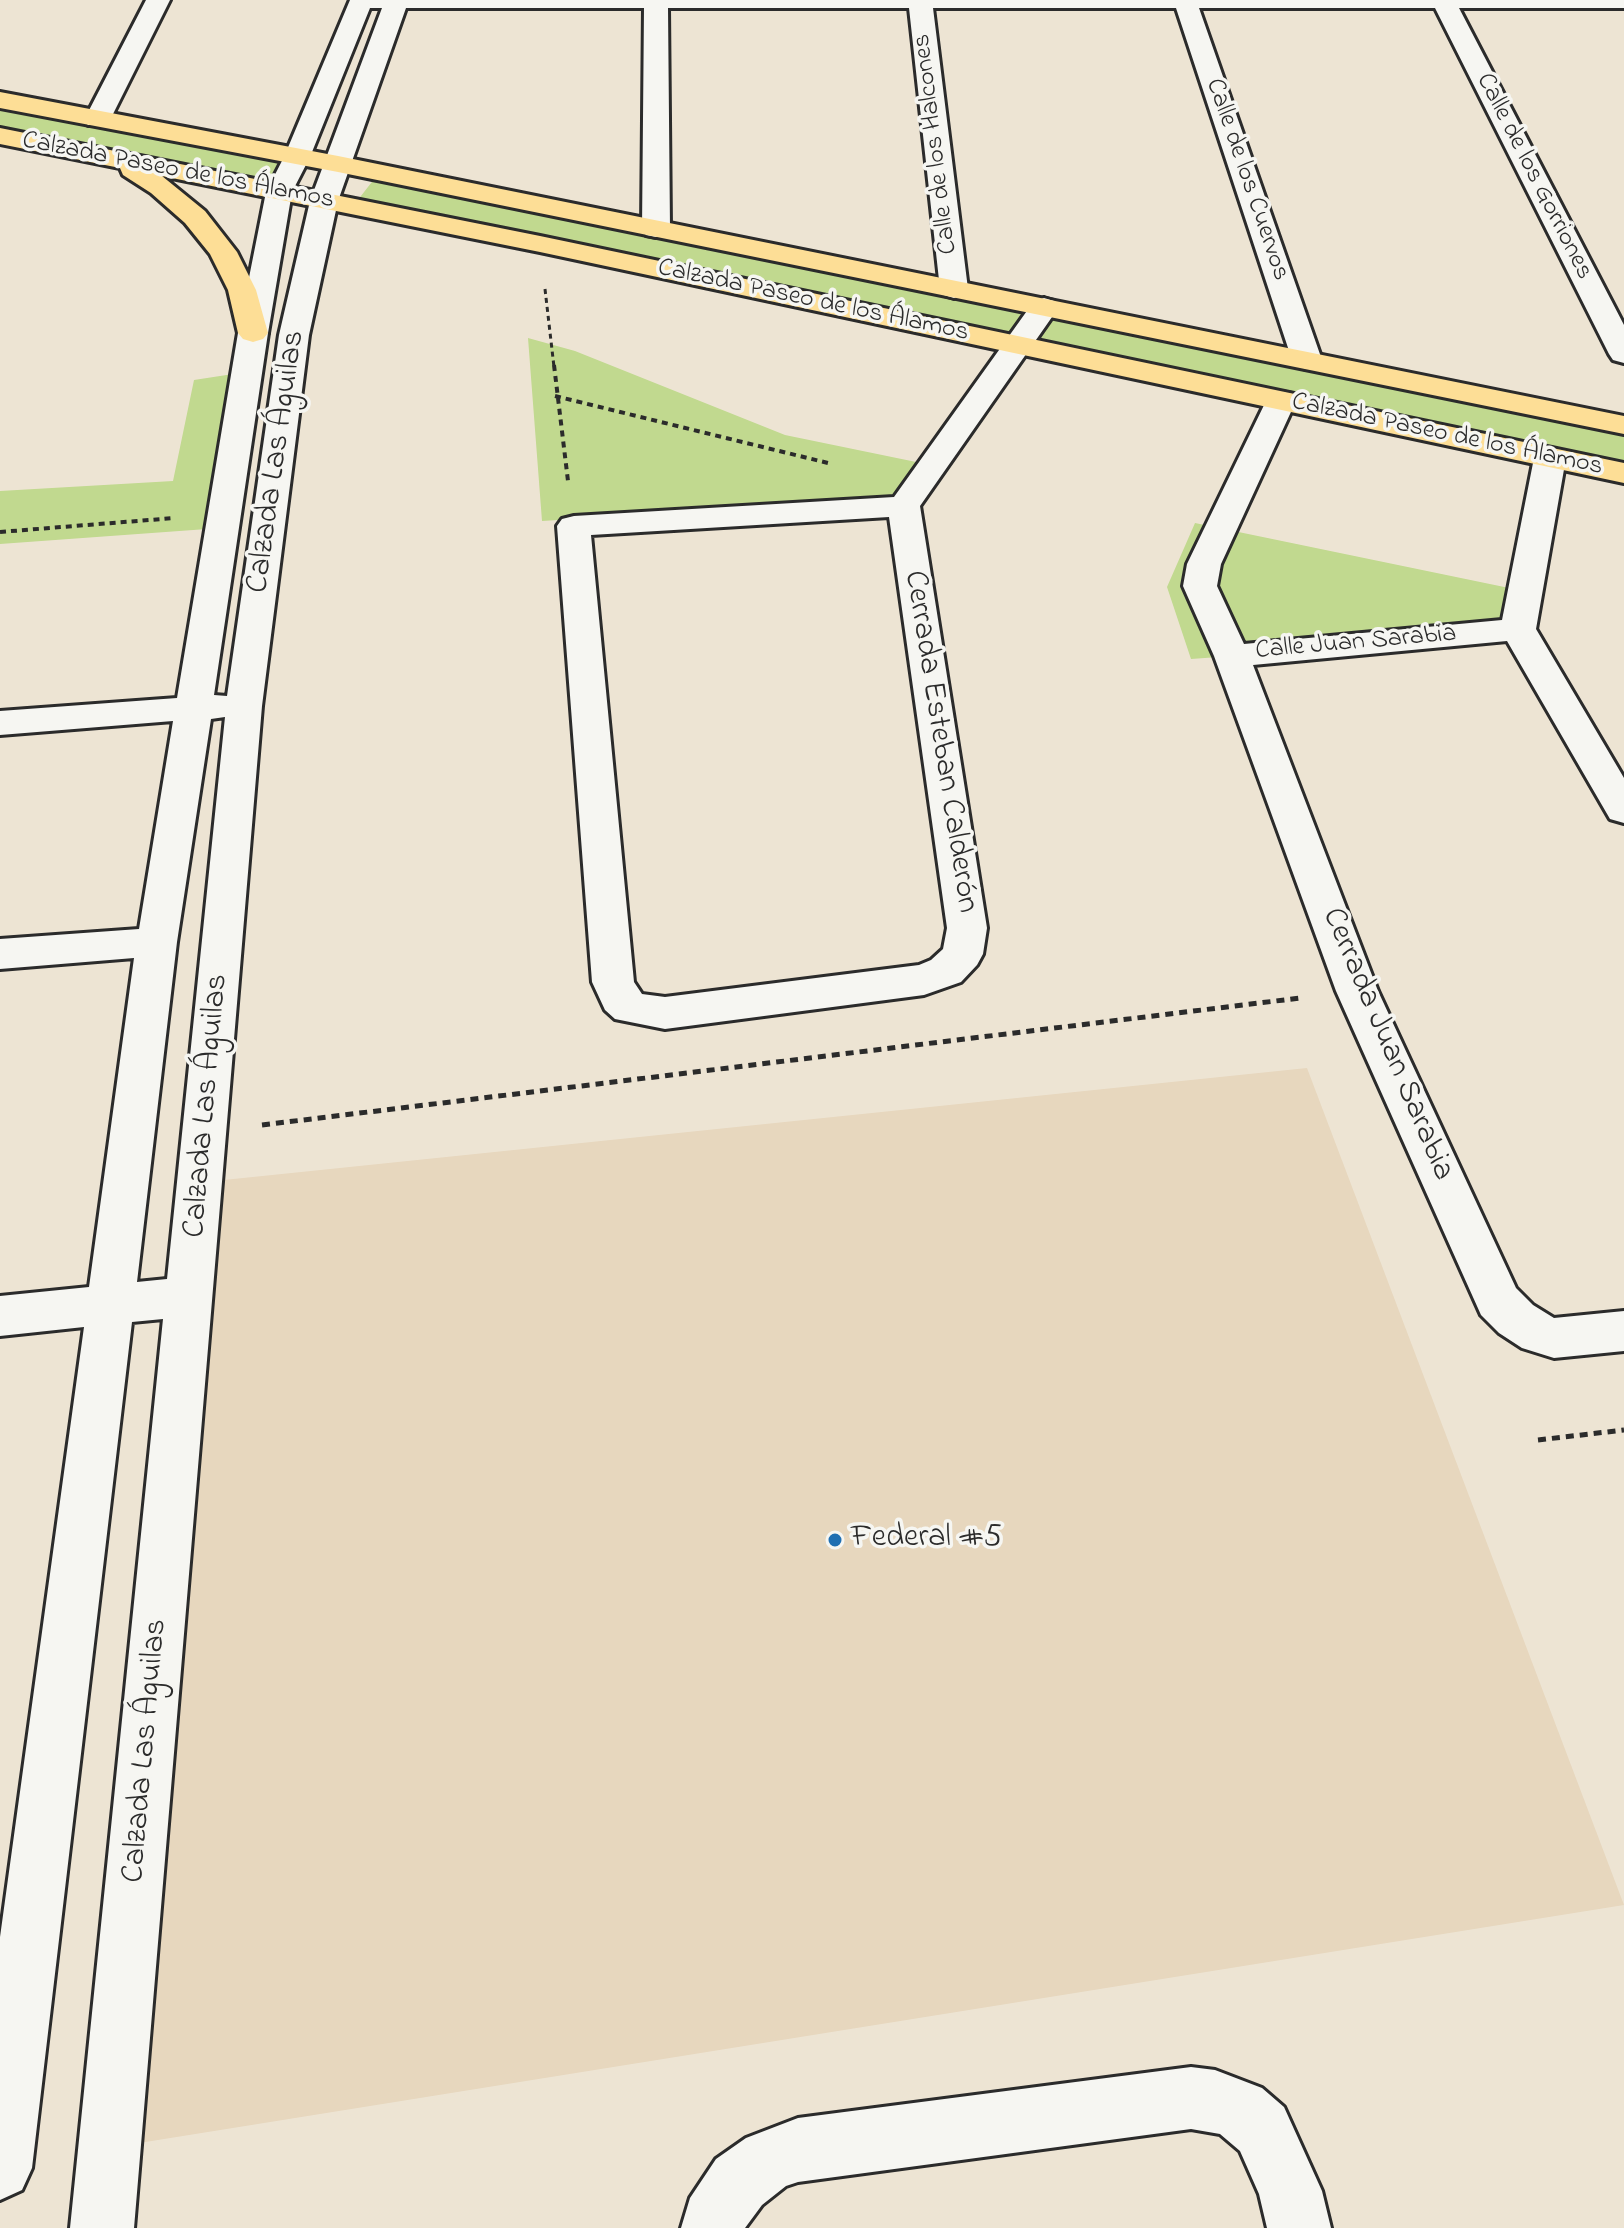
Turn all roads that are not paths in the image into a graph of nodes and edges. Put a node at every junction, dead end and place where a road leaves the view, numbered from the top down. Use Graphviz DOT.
graph roads {
  1 [pos="158,0"];
  2 [pos="352,0"];
  3 [pos="361,0"];
  4 [pos="397,0"];
  5 [pos="920,0"];
  6 [pos="1185,0"];
  7 [pos="1443,0"];
  8 [pos="656,1"];
  9 [pos="1624,1"];
  10 [pos="0,100"];
  11 [pos="97,120"];
  12 [pos="0,136"];
  13 [pos="116,159"];
  14 [pos="309,178"];
  15 [pos="656,229"];
  16 [pos="954,289"];
  17 [pos="1044,307"];
  18 [pos="253,333"];
  19 [pos="1017,345"];
  20 [pos="1624,354"];
  21 [pos="1307,360"];
  22 [pos="1281,401"];
  23 [pos="1624,425"];
  24 [pos="1550,458"];
  25 [pos="1624,473"];
  26 [pos="911,496"];
  27 [pos="1518,629"];
  28 [pos="1232,656"];
  29 [pos="244,706"];
  30 [pos="195,707"];
  31 [pos="0,723"];
  32 [pos="1624,810"];
  33 [pos="157,942"];
  34 [pos="0,954"];
  35 [pos="191,1296"];
  36 [pos="112,1304"];
  37 [pos="0,1316"];
  38 [pos="1624,1331"];
  39 [pos="0,2168"];
  40 [pos="1295,2210"];
  41 [pos="102,2228"];
  42 [pos="713,2228"];
  1 -- 11 [label="street"];
  2 -- 3 [label="street"];
  3 -- 4 [label="street"];
  3 -- 14 [label="street, Calzada Las Águilas"];
  4 -- 8 [label="street"];
  4 -- 14 [label="street, Calzada Las Águilas"];
  5 -- 6 [label="street"];
  5 -- 8 [label="street"];
  5 -- 16 [label="street, Calle de los Halcones"];
  6 -- 7 [label="street"];
  6 -- 21 [label="street, Calle de los Cuervos"];
  7 -- 9 [label="street"];
  7 -- 20 [label="street, Calle de los Gorriones"];
  8 -- 15 [label="street"];
  10 -- 11 [label="main road, Calzada Paseo de los Álamos"];
  11 -- 14 [label="main road, Calzada Paseo de los Álamos"];
  12 -- 13 [label="main road, Calzada Paseo de los Álamos"];
  13 -- 14 [label="main road, Calzada Paseo de los Álamos"];
  13 -- 18 [label="main road"];
  14 -- 15 [label="main road, Calzada Paseo de los Álamos"];
  14 -- 18 [label="street, Calzada Las Águilas"];
  14 -- 19 [label="main road, Calzada Paseo de los Álamos"];
  14 -- 29 [label="street, Calzada Las Águilas"];
  15 -- 16 [label="main road, Calzada Paseo de los Álamos"];
  16 -- 17 [label="main road, Calzada Paseo de los Álamos"];
  17 -- 19 [label="street"];
  17 -- 21 [label="main road, Calzada Paseo de los Álamos"];
  18 -- 30 [label="street, Calzada Las Águilas"];
  19 -- 22 [label="main road, Calzada Paseo de los Álamos"];
  19 -- 26 [label="street"];
  21 -- 23 [label="main road, Calzada Paseo de los Álamos"];
  22 -- 24 [label="main road, Calzada Paseo de los Álamos"];
  22 -- 28 [label="street, Calle Juan Sarabia"];
  24 -- 25 [label="main road, Calzada Paseo de los Álamos"];
  24 -- 27 [label="street"];
  26 -- 26 [label="street, Cerrada Esteban Calderón"];
  27 -- 28 [label="street, Calle Juan Sarabia"];
  27 -- 32 [label="street"];
  28 -- 38 [label="street, Cerrada Juan Sarabia"];
  29 -- 30 [label="street"];
  29 -- 35 [label="street, Calzada Las Águilas"];
  30 -- 31 [label="street"];
  30 -- 33 [label="street, Calzada Las Águilas"];
  33 -- 34 [label="street"];
  33 -- 36 [label="street, Calzada Las Águilas"];
  35 -- 36 [label="street"];
  35 -- 41 [label="street, Calzada Las Águilas"];
  36 -- 37 [label="street"];
  36 -- 39 [label="street, Calzada Las Águilas"];
  40 -- 42 [label="street"];
}
